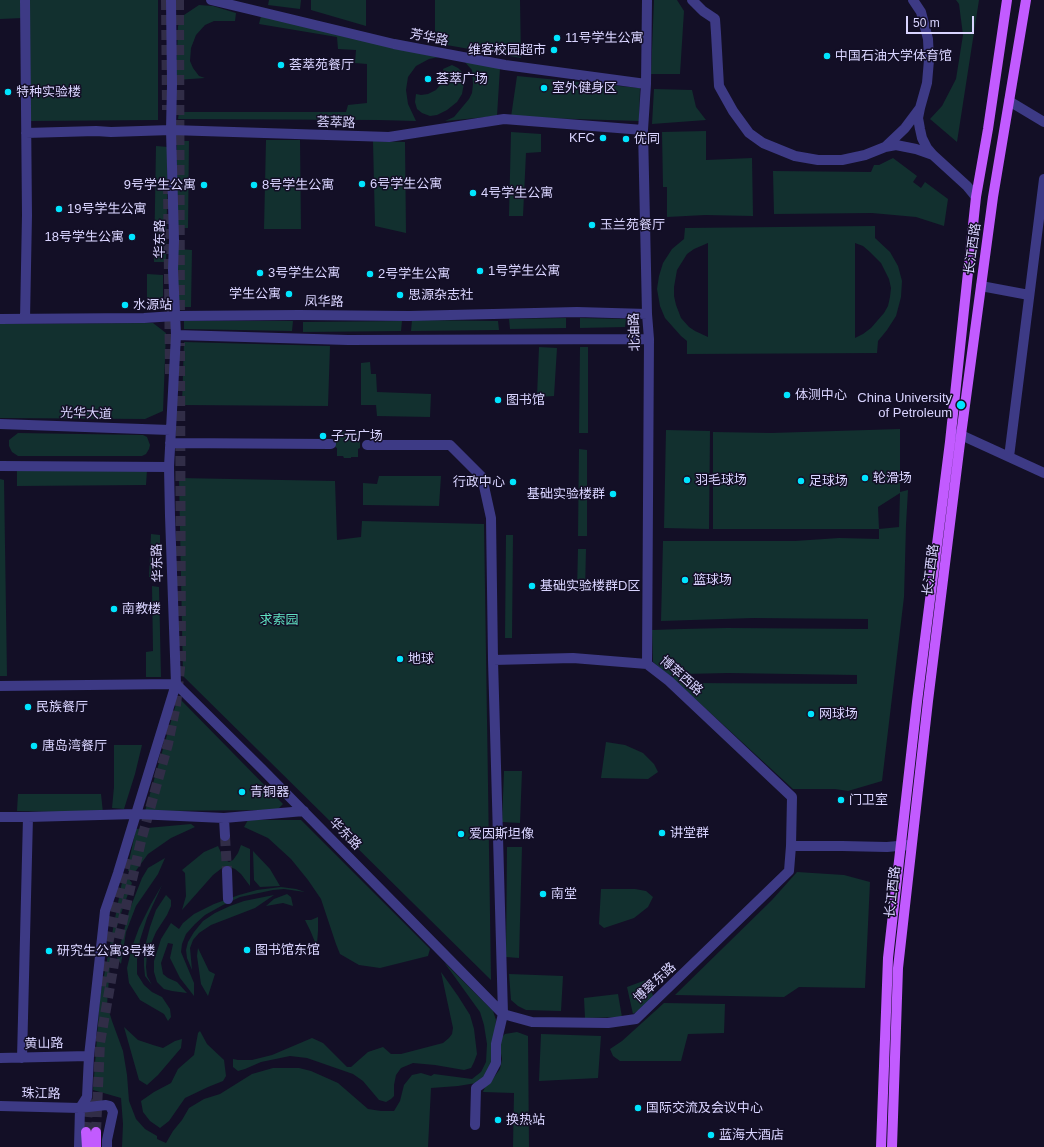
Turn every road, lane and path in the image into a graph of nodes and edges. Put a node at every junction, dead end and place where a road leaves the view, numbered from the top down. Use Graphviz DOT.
graph roads {
  1 [pos="24,0"];
  2 [pos="171,0"];
  3 [pos="211,0"];
  4 [pos="647,0"];
  5 [pos="692,0"];
  6 [pos="913,0"];
  7 [pos="1007,0"];
  8 [pos="1026,0"];
  9 [pos="646,84"];
  10 [pos="1009,101"];
  11 [pos="920,108"];
  12 [pos="1044,122"];
  13 [pos="171,130"];
  14 [pos="643,130"];
  15 [pos="26,133"];
  16 [pos="885,147"];
  17 [pos="933,156"];
  18 [pos="1044,179"];
  19 [pos="976,197"];
  20 [pos="981,286"];
  21 [pos="1029,295"];
  22 [pos="647,314"];
  23 [pos="175,316"];
  24 [pos="0,319"];
  25 [pos="25,319"];
  26 [pos="176,335"];
  27 [pos="649,339"];
  28 [pos="0,424"];
  29 [pos="170,430"];
  30 [pos="950,434"];
  31 [pos="961,435"];
  32 [pos="170,443"];
  33 [pos="331,444"];
  34 [pos="367,445"];
  35 [pos="1009,457"];
  36 [pos="0,466"];
  37 [pos="169,467"];
  38 [pos="1044,473"];
  39 [pos="493,660"];
  40 [pos="647,664"];
  41 [pos="176,684"];
  42 [pos="0,686"];
  43 [pos="304,811"];
  44 [pos="136,814"];
  45 [pos="0,816"];
  46 [pos="28,817"];
  47 [pos="224,818"];
  48 [pos="225,836"];
  49 [pos="912,845"];
  50 [pos="792,846"];
  51 [pos="901,846"];
  52 [pos="227,872"];
  53 [pos="228,899"];
  54 [pos="503,1014"];
  55 [pos="89,1056"];
  56 [pos="0,1058"];
  57 [pos="22,1058"];
  58 [pos="0,1106"];
  59 [pos="80,1108"];
  60 [pos="475,1125"];
  61 [pos="79,1147"];
  62 [pos="86,1147"];
  63 [pos="96,1147"];
  64 [pos="107,1147"];
  65 [pos="881,1147"];
  66 [pos="892,1147"];
  1 -- 15 [label="street"];
  2 -- 13 [label="street, 华东路"];
  3 -- 9 [label="street, 芳华路"];
  4 -- 9 [label="street, 北油路"];
  5 -- 16 [label="street"];
  6 -- 11 [label="street"];
  7 -- 19 [label="main road, 长江西路"];
  8 -- 10 [label="main road, 长江西路"];
  9 -- 14 [label="street, 北油路"];
  10 -- 12 [label="street"];
  10 -- 20 [label="main road, 长江西路"];
  11 -- 16 [label="street"];
  11 -- 17 [label="street"];
  13 -- 14 [label="street, 荟萃路"];
  13 -- 15 [label="street, 荟萃路"];
  13 -- 23 [label="street, 华东路"];
  14 -- 22 [label="street, 北油路"];
  15 -- 25 [label="street"];
  16 -- 17 [label="street"];
  17 -- 19 [label="street"];
  18 -- 21 [label="street"];
  19 -- 30 [label="main road, 长江西路"];
  20 -- 21 [label="street"];
  20 -- 31 [label="main road, 长江西路"];
  21 -- 35 [label="street"];
  22 -- 23 [label="street, 凤华路"];
  22 -- 27 [label="street, 北油路"];
  23 -- 25 [label="street, 凤华路"];
  23 -- 26 [label="street, 华东路"];
  24 -- 25 [label="street, 凤华路"];
  26 -- 27 [label="street"];
  26 -- 29 [label="street, 华东路"];
  27 -- 40 [label="street, 北油路"];
  28 -- 29 [label="street, 光华大道"];
  29 -- 32 [label="street, 华东路"];
  30 -- 31 [label="street"];
  30 -- 51 [label="main road, 长江西路"];
  31 -- 35 [label="street"];
  31 -- 49 [label="main road, 长江西路"];
  32 -- 33 [label="street"];
  32 -- 37 [label="street, 华东路"];
  34 -- 39 [label="street"];
  35 -- 38 [label="street"];
  36 -- 37 [label="street"];
  37 -- 41 [label="street, 华东路"];
  39 -- 40 [label="street, 博萃西路"];
  39 -- 54 [label="street"];
  40 -- 50 [label="street, 博萃西路"];
  41 -- 42 [label="street"];
  41 -- 43 [label="street, 华东路"];
  41 -- 44 [label="street"];
  43 -- 47 [label="street"];
  43 -- 54 [label="street, 华东路"];
  44 -- 46 [label="street"];
  44 -- 47 [label="street"];
  44 -- 55 [label="street"];
  45 -- 46 [label="street"];
  46 -- 57 [label="street"];
  47 -- 48 [label="street"];
  49 -- 51 [label="street"];
  49 -- 66 [label="main road, 长江西路"];
  50 -- 51 [label="street"];
  50 -- 54 [label="street, 博翠东路"];
  51 -- 65 [label="main road, 长江西路"];
  52 -- 53 [label="street"];
  54 -- 60 [label="street"];
  55 -- 57 [label="street, 黄山路"];
  55 -- 59 [label="street"];
  56 -- 57 [label="street, 黄山路"];
  58 -- 59 [label="street, 珠江路"];
  59 -- 61 [label="street"];
  59 -- 64 [label="street, 珠江路"];
  62 -- 63 [label="main road"];
}
